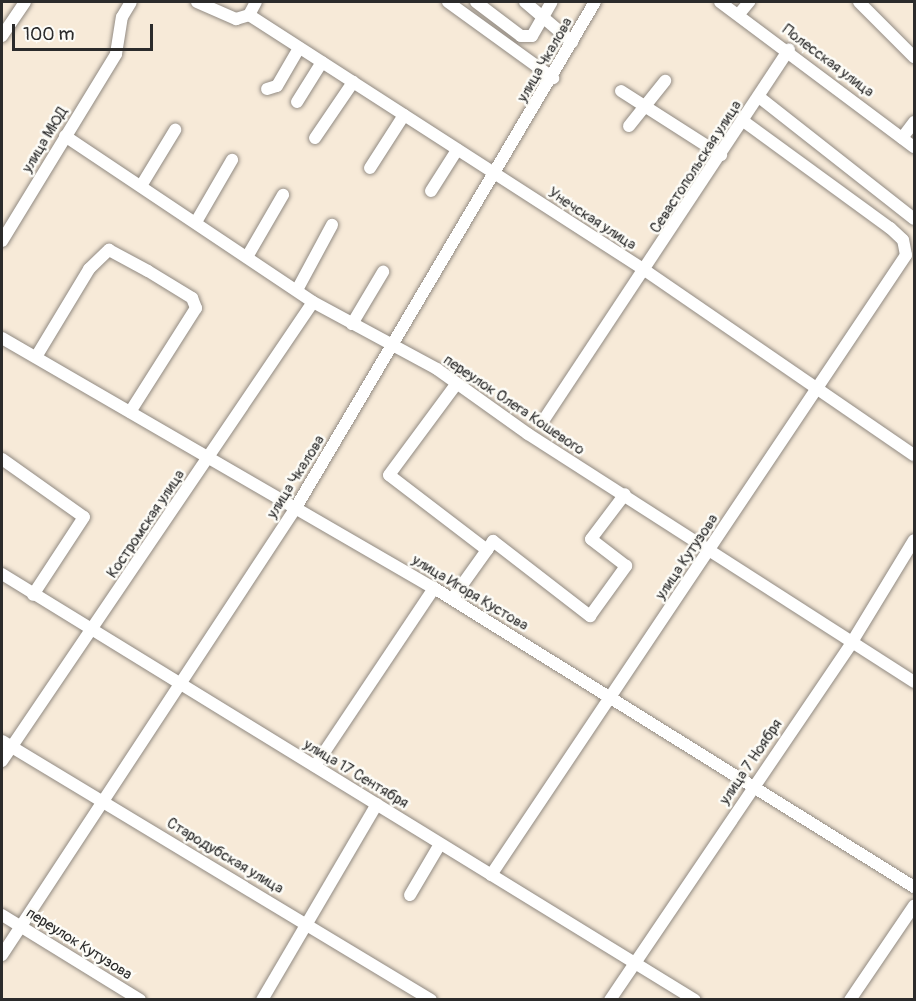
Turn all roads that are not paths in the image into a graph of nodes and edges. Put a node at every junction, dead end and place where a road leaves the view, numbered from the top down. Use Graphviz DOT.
graph roads {
  1 [pos="25,2"];
  2 [pos="131,2"];
  3 [pos="197,2"];
  4 [pos="256,2"];
  5 [pos="448,2"];
  6 [pos="476,2"];
  7 [pos="525,2"];
  8 [pos="552,2"];
  9 [pos="595,2"];
  10 [pos="720,2"];
  11 [pos="749,2"];
  12 [pos="859,2"];
  13 [pos="544,14"];
  14 [pos="739,14"];
  15 [pos="249,15"];
  16 [pos="2,36"];
  17 [pos="572,42"];
  18 [pos="299,48"];
  19 [pos="789,49"];
  20 [pos="915,57"];
  21 [pos="322,62"];
  22 [pos="553,78"];
  23 [pos="665,81"];
  24 [pos="353,82"];
  25 [pos="267,89"];
  26 [pos="621,91"];
  27 [pos="759,97"];
  28 [pos="297,102"];
  29 [pos="649,106"];
  30 [pos="404,115"];
  31 [pos="743,121"];
  32 [pos="915,122"];
  33 [pos="629,126"];
  34 [pos="175,130"];
  35 [pos="65,136"];
  36 [pos="315,138"];
  37 [pos="902,138"];
  38 [pos="915,147"];
  39 [pos="457,150"];
  40 [pos="721,155"];
  41 [pos="232,160"];
  42 [pos="370,168"];
  43 [pos="495,175"];
  44 [pos="141,186"];
  45 [pos="431,191"];
  46 [pos="283,195"];
  47 [pos="915,219"];
  48 [pos="196,222"];
  49 [pos="332,225"];
  50 [pos="2,242"];
  51 [pos="247,257"];
  52 [pos="383,272"];
  53 [pos="646,272"];
  54 [pos="297,290"];
  55 [pos="313,302"];
  56 [pos="352,324"];
  57 [pos="2,338"];
  58 [pos="392,348"];
  59 [pos="36,357"];
  60 [pos="457,383"];
  61 [pos="820,388"];
  62 [pos="129,412"];
  63 [pos="545,418"];
  64 [pos="915,455"];
  65 [pos="2,459"];
  66 [pos="207,459"];
  67 [pos="625,494"];
  68 [pos="295,509"];
  69 [pos="915,540"];
  70 [pos="487,550"];
  71 [pos="709,551"];
  72 [pos="2,574"];
  73 [pos="434,588"];
  74 [pos="33,595"];
  75 [pos="452,599"];
  76 [pos="88,632"];
  77 [pos="852,642"];
  78 [pos="915,682"];
  79 [pos="181,686"];
  80 [pos="609,696"];
  81 [pos="6,744"];
  82 [pos="2,761"];
  83 [pos="315,766"];
  84 [pos="753,786"];
  85 [pos="102,800"];
  86 [pos="377,804"];
  87 [pos="441,844"];
  88 [pos="491,875"];
  89 [pos="915,887"];
  90 [pos="411,895"];
  91 [pos="915,906"];
  92 [pos="2,915"];
  93 [pos="307,922"];
  94 [pos="21,926"];
  95 [pos="2,955"];
  96 [pos="636,962"];
  97 [pos="140,999"];
  98 [pos="262,999"];
  99 [pos="431,999"];
  100 [pos="610,999"];
  101 [pos="694,999"];
  102 [pos="850,999"];
  1 -- 16 [label="street"];
  2 -- 35 [label="street, улица МЮД"];
  3 -- 15 [label="street"];
  4 -- 15 [label="street"];
  5 -- 22 [label="street"];
  6 -- 13 [label="street"];
  7 -- 13 [label="street"];
  8 -- 13 [label="street"];
  9 -- 17 [label="street, улица Чкалова"];
  10 -- 14 [label="street, Полесская улица"];
  11 -- 14 [label="street"];
  12 -- 20 [label="street"];
  13 -- 17 [label="street"];
  14 -- 19 [label="street, Полесская улица"];
  15 -- 18 [label="street, Унечская улица"];
  17 -- 22 [label="street, улица Чкалова"];
  18 -- 21 [label="street, Унечская улица"];
  18 -- 25 [label="street"];
  19 -- 27 [label="street, Севастопольская улица"];
  19 -- 37 [label="street, Полесская улица"];
  21 -- 24 [label="street, Унечская улица"];
  21 -- 28 [label="street"];
  22 -- 43 [label="street, улица Чкалова"];
  23 -- 29 [label="street"];
  24 -- 30 [label="street, Унечская улица"];
  24 -- 36 [label="street"];
  26 -- 29 [label="street"];
  27 -- 31 [label="street, Севастопольская улица"];
  27 -- 47 [label="street"];
  29 -- 33 [label="street"];
  29 -- 40 [label="street"];
  30 -- 39 [label="street, Унечская улица"];
  30 -- 42 [label="street"];
  31 -- 40 [label="street, Севастопольская улица"];
  31 -- 61 [label="street, улица Кутузова"];
  32 -- 37 [label="street"];
  34 -- 44 [label="street"];
  35 -- 44 [label="street, переулок Олега Кошевого"];
  35 -- 50 [label="street, улица МЮД"];
  37 -- 38 [label="street, Полесская улица"];
  39 -- 43 [label="street, Унечская улица"];
  39 -- 45 [label="street"];
  40 -- 53 [label="street, Севастопольская улица"];
  41 -- 48 [label="street"];
  43 -- 53 [label="street, Унечская улица"];
  43 -- 58 [label="street, улица Чкалова"];
  44 -- 48 [label="street, переулок Олега Кошевого"];
  46 -- 51 [label="street"];
  48 -- 51 [label="street, переулок Олега Кошевого"];
  49 -- 54 [label="street"];
  51 -- 54 [label="street, переулок Олега Кошевого"];
  52 -- 56 [label="street"];
  53 -- 61 [label="street, Унечская улица"];
  53 -- 63 [label="street, Севастопольская улица"];
  54 -- 55 [label="street, переулок Олега Кошевого"];
  55 -- 56 [label="street, переулок Олега Кошевого"];
  55 -- 66 [label="street, Костромская улица"];
  56 -- 58 [label="street, переулок Олега Кошевого"];
  57 -- 59 [label="street, улица Игоря Кустова"];
  58 -- 60 [label="street, переулок Олега Кошевого"];
  58 -- 68 [label="street, улица Чкалова"];
  59 -- 62 [label="street, улица Игоря Кустова"];
  59 -- 62 [label="street"];
  60 -- 67 [label="street, переулок Олега Кошевого"];
  60 -- 70 [label="street"];
  61 -- 64 [label="street, Унечская улица"];
  61 -- 71 [label="street, улица Кутузова"];
  62 -- 66 [label="street, улица Игоря Кустова"];
  65 -- 74 [label="street"];
  66 -- 68 [label="street, улица Игоря Кустова"];
  66 -- 76 [label="street, Костромская улица"];
  67 -- 70 [label="street"];
  67 -- 71 [label="street, переулок Олега Кошевого"];
  68 -- 73 [label="street, улица Игоря Кустова"];
  68 -- 79 [label="street, улица Чкалова"];
  69 -- 77 [label="street, улица 7 Ноября"];
  70 -- 75 [label="street"];
  71 -- 77 [label="street, переулок Олега Кошевого"];
  71 -- 80 [label="street, улица Кутузова"];
  72 -- 74 [label="street, улица 17 Сентября"];
  73 -- 75 [label="street, улица Игоря Кустова"];
  73 -- 83 [label="street"];
  74 -- 76 [label="street, улица 17 Сентября"];
  75 -- 80 [label="street, улица Игоря Кустова"];
  76 -- 79 [label="street, улица 17 Сентября"];
  76 -- 81 [label="street, Костромская улица"];
  77 -- 78 [label="street, переулок Олега Кошевого"];
  77 -- 84 [label="street, улица 7 Ноября"];
  79 -- 83 [label="street, улица 17 Сентября"];
  79 -- 85 [label="street, улица Чкалова"];
  80 -- 84 [label="street, улица Игоря Кустова"];
  80 -- 88 [label="street, улица Кутузова"];
  81 -- 82 [label="street, Костромская улица"];
  81 -- 85 [label="street, Стародубская улица"];
  83 -- 86 [label="street, улица 17 Сентября"];
  84 -- 89 [label="street, улица Игоря Кустова"];
  84 -- 96 [label="street, улица 7 Ноября"];
  85 -- 93 [label="street, Стародубская улица"];
  85 -- 94 [label="street, улица Чкалова"];
  86 -- 87 [label="street, улица 17 Сентября"];
  86 -- 93 [label="street"];
  87 -- 88 [label="street, улица 17 Сентября"];
  87 -- 90 [label="street"];
  88 -- 96 [label="street, улица 17 Сентября"];
  91 -- 102 [label="street"];
  92 -- 94 [label="street, переулок Кутузова"];
  93 -- 98 [label="street"];
  93 -- 99 [label="street, Стародубская улица"];
  94 -- 95 [label="street, улица Чкалова"];
  94 -- 97 [label="street, переулок Кутузова"];
  96 -- 100 [label="street, улица 7 Ноября"];
  96 -- 101 [label="street, улица 17 Сентября"];
}
